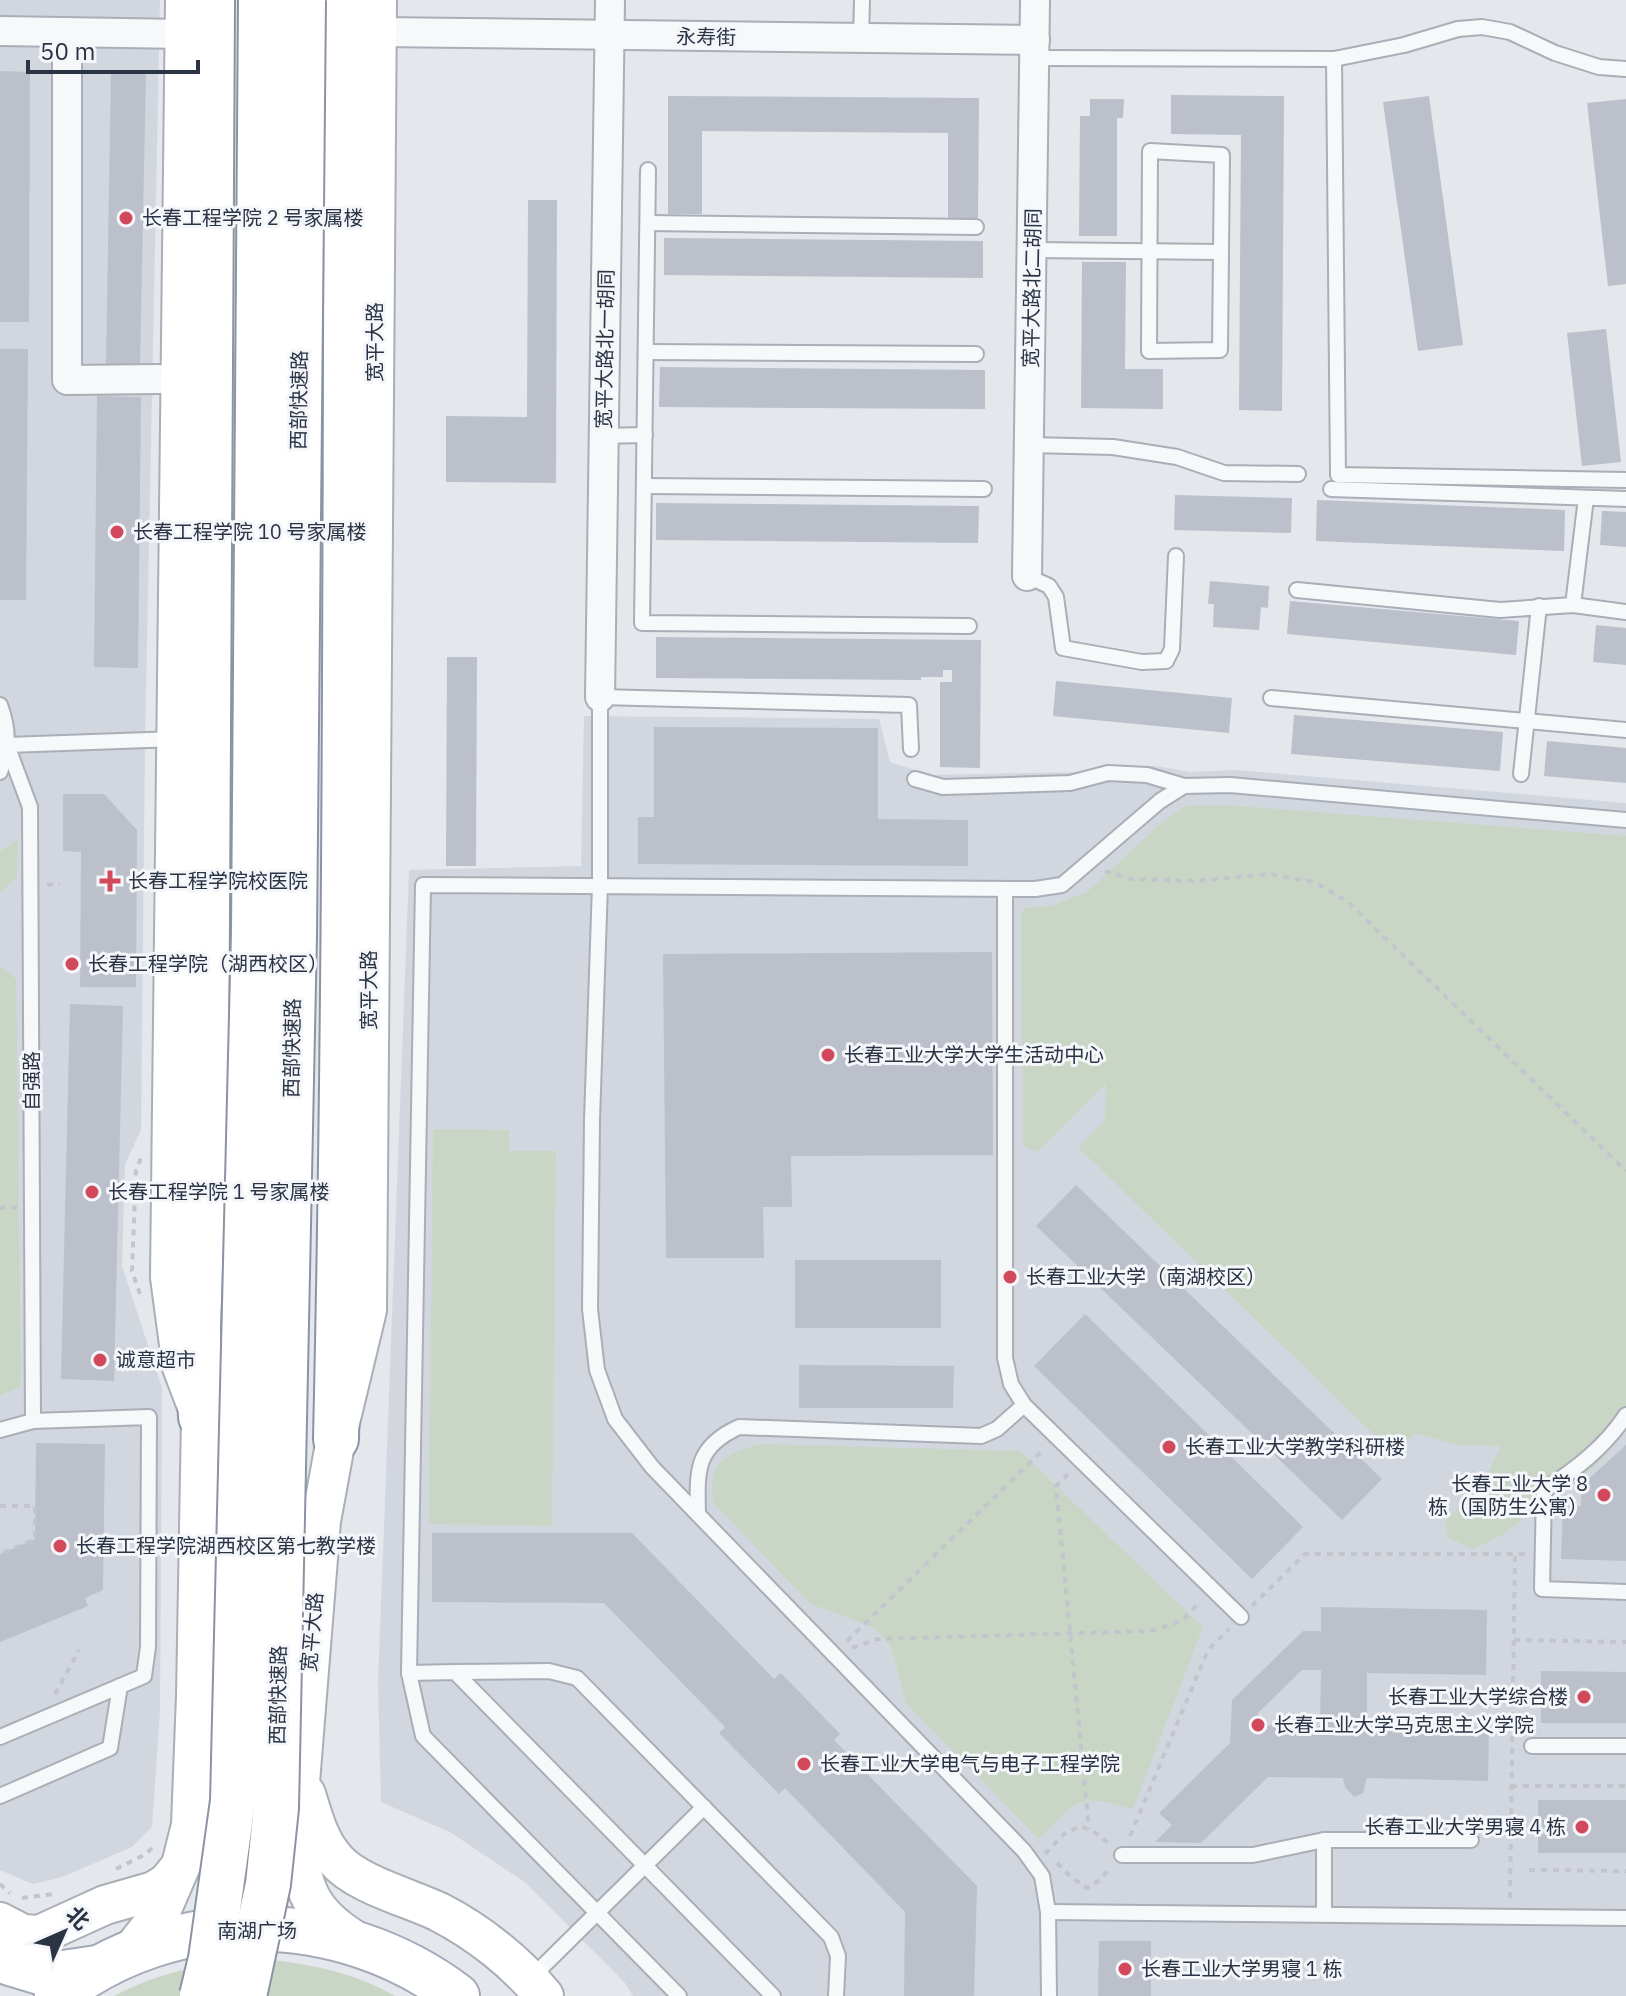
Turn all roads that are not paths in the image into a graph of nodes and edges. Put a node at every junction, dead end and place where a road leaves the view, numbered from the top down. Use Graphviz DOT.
graph roads {
  1 [pos="212,0"];
  2 [pos="261,0"];
  3 [pos="303,0"];
  4 [pos="347,0"];
  5 [pos="610,0"];
  6 [pos="862,0"];
  7 [pos="1035,0"];
  8 [pos="377,16"];
  9 [pos="184,17"];
  10 [pos="0,31"];
  11 [pos="67,32"];
  12 [pos="609,36"];
  13 [pos="861,38"];
  14 [pos="1035,49"];
  15 [pos="1334,59"];
  16 [pos="1626,69"];
  17 [pos="648,170"];
  18 [pos="648,223"];
  19 [pos="976,227"];
  20 [pos="1032,250"];
  21 [pos="1149,251"];
  22 [pos="1220,252"];
  23 [pos="646,352"];
  24 [pos="976,354"];
  25 [pos="159,379"];
  26 [pos="645,435"];
  27 [pos="603,436"];
  28 [pos="1030,445"];
  29 [pos="1298,474"];
  30 [pos="1626,480"];
  31 [pos="644,486"];
  32 [pos="984,489"];
  33 [pos="1331,489"];
  34 [pos="1586,498"];
  35 [pos="1626,499"];
  36 [pos="1176,556"];
  37 [pos="1027,576"];
  38 [pos="1297,590"];
  39 [pos="1573,605"];
  40 [pos="1539,606"];
  41 [pos="1626,612"];
  42 [pos="969,626"];
  43 [pos="600,697"];
  44 [pos="1271,698"];
  45 [pos="0,705"];
  46 [pos="1527,721"];
  47 [pos="1626,730"];
  48 [pos="177,739"];
  49 [pos="7,745"];
  50 [pos="911,749"];
  51 [pos="0,772"];
  52 [pos="1521,774"];
  53 [pos="915,779"];
  54 [pos="1184,786"];
  55 [pos="1626,820"];
  56 [pos="600,885"];
  57 [pos="1005,890"];
  58 [pos="1024,1405"];
  59 [pos="1626,1415"];
  60 [pos="201,1417"];
  61 [pos="33,1421"];
  62 [pos="0,1430"];
  63 [pos="336,1439"];
  64 [pos="698,1514"];
  65 [pos="1626,1592"];
  66 [pos="1241,1617"];
  67 [pos="455,1672"];
  68 [pos="409,1673"];
  69 [pos="120,1686"];
  70 [pos="0,1737"];
  71 [pos="1532,1746"];
  72 [pos="1626,1746"];
  73 [pos="300,1773"];
  74 [pos="0,1796"];
  75 [pos="704,1807"];
  76 [pos="1324,1840"];
  77 [pos="1471,1840"];
  78 [pos="171,1852"];
  79 [pos="1122,1855"];
  80 [pos="645,1865"];
  81 [pos="597,1912"];
  82 [pos="1048,1912"];
  83 [pos="1324,1914"];
  84 [pos="1626,1918"];
  85 [pos="0,1922"];
  86 [pos="364,1946"];
  87 [pos="0,1957"];
  88 [pos="115,1960"];
  89 [pos="537,1988"];
  90 [pos="57,1996"];
  91 [pos="202,1996"];
  92 [pos="244,1996"];
  93 [pos="457,1996"];
  94 [pos="679,1996"];
  95 [pos="773,1996"];
  96 [pos="836,1996"];
  97 [pos="1049,1996"];
  1 -- 60 [label="main road"];
  2 -- 91 [label="main road, 西部快速路, bridge"];
  3 -- 92 [label="main road, 西部快速路, bridge"];
  4 -- 63 [label="main road"];
  5 -- 12 [label="street, 宽平大路北一胡同"];
  6 -- 13 [label="lane"];
  7 -- 14 [label="street, 宽平大路北二胡同"];
  8 -- 12 [label="street, 永寿街"];
  8 -- 63 [label="main road, 宽平大路"];
  9 -- 11 [label="street"];
  9 -- 48 [label="main road"];
  10 -- 11 [label="street"];
  11 -- 25 [label="street"];
  12 -- 13 [label="street, 永寿街"];
  12 -- 27 [label="street, 宽平大路北一胡同"];
  13 -- 14 [label="street, 永寿街"];
  14 -- 15 [label="lane"];
  14 -- 20 [label="street, 宽平大路北二胡同"];
  15 -- 16 [label="lane"];
  15 -- 30 [label="lane"];
  17 -- 18 [label="lane"];
  18 -- 19 [label="lane"];
  18 -- 23 [label="lane"];
  20 -- 21 [label="lane"];
  20 -- 28 [label="street, 宽平大路北二胡同"];
  21 -- 22 [label="lane"];
  21 -- 22 [label="lane"];
  21 -- 22 [label="lane"];
  23 -- 24 [label="lane"];
  23 -- 26 [label="lane"];
  26 -- 27 [label="lane"];
  26 -- 31 [label="lane"];
  27 -- 43 [label="street, 宽平大路北一胡同"];
  28 -- 29 [label="lane"];
  28 -- 37 [label="street, 宽平大路北二胡同"];
  31 -- 32 [label="lane"];
  31 -- 42 [label="lane"];
  33 -- 34 [label="lane"];
  34 -- 35 [label="lane"];
  34 -- 39 [label="lane"];
  36 -- 37 [label="lane"];
  38 -- 40 [label="lane"];
  39 -- 40 [label="lane"];
  39 -- 41 [label="lane"];
  40 -- 46 [label="lane"];
  43 -- 50 [label="lane"];
  43 -- 56 [label="lane"];
  44 -- 46 [label="lane"];
  45 -- 49 [label="lane"];
  46 -- 47 [label="lane"];
  46 -- 52 [label="lane"];
  48 -- 49 [label="lane"];
  48 -- 60 [label="main road"];
  49 -- 51 [label="lane"];
  49 -- 61 [label="lane, 自强路"];
  53 -- 54 [label="lane"];
  54 -- 55 [label="lane"];
  54 -- 57 [label="lane"];
  56 -- 57 [label="lane"];
  56 -- 64 [label="lane"];
  56 -- 68 [label="lane"];
  57 -- 58 [label="lane"];
  58 -- 64 [label="lane"];
  58 -- 66 [label="lane"];
  59 -- 65 [label="lane"];
  60 -- 78 [label="main road"];
  61 -- 62 [label="lane"];
  61 -- 69 [label="lane"];
  63 -- 73 [label="main road, 宽平大路"];
  64 -- 82 [label="lane"];
  67 -- 68 [label="lane"];
  67 -- 75 [label="lane"];
  67 -- 80 [label="lane"];
  68 -- 81 [label="lane"];
  69 -- 70 [label="lane"];
  69 -- 74 [label="lane"];
  71 -- 72 [label="lane"];
  73 -- 86 [label="main road, 宽平大路"];
  73 -- 89 [label="main road"];
  75 -- 80 [label="lane"];
  75 -- 96 [label="lane"];
  76 -- 77 [label="lane"];
  76 -- 79 [label="lane"];
  76 -- 83 [label="lane"];
  78 -- 85 [label="main road"];
  78 -- 88 [label="main road"];
  80 -- 81 [label="lane"];
  80 -- 95 [label="lane"];
  81 -- 89 [label="lane"];
  81 -- 94 [label="lane"];
  82 -- 83 [label="lane"];
  82 -- 97 [label="lane"];
  83 -- 84 [label="lane"];
  86 -- 88 [label="main road, 南湖广场"];
  86 -- 93 [label="main road, 南湖广场"];
  87 -- 88 [label="main road"];
  88 -- 90 [label="main road, 南湖广场"];
}
